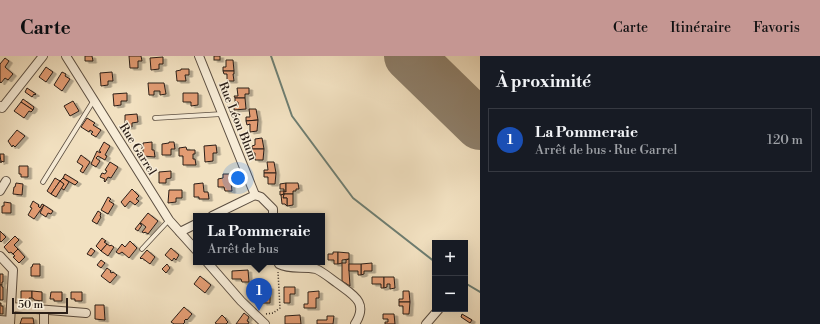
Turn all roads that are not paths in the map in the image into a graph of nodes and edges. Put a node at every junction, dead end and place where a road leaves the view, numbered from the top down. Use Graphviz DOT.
graph roads {
  1 [pos="43,56"];
  2 [pos="66,56"];
  3 [pos="199,56"];
  4 [pos="94,100"];
  5 [pos="0,106"];
  6 [pos="222,114"];
  7 [pos="155,118"];
  8 [pos="6,181"];
  9 [pos="43,182"];
  10 [pos="0,191"];
  11 [pos="255,195"];
  12 [pos="218,213"];
  13 [pos="274,213"];
  14 [pos="169,220"];
  15 [pos="193,226"];
  16 [pos="180,232"];
  17 [pos="193,247"];
  18 [pos="142,249"];
  19 [pos="0,256"];
  20 [pos="210,265"];
  21 [pos="281,265"];
  22 [pos="11,307"];
  23 [pos="44,310"];
  24 [pos="436,312"];
  25 [pos="86,313"];
  26 [pos="0,320"];
  27 [pos="262,321"];
  28 [pos="10,322"];
  29 [pos="44,324"];
  30 [pos="355,324"];
  31 [pos="426,324"];
  1 -- 5 [label="street"];
  2 -- 4 [label="street, Rue Garrel"];
  3 -- 6 [label="street, Rue Léon Blum"];
  4 -- 9 [label="lane"];
  4 -- 14 [label="street, Rue Garrel"];
  6 -- 7 [label="lane"];
  6 -- 11 [label="street, Rue Léon Blum"];
  8 -- 10 [label="street"];
  11 -- 12 [label="street"];
  11 -- 13 [label="street"];
  14 -- 16 [label="street, Rue Garrel"];
  14 -- 18 [label="lane"];
  15 -- 16 [label="street"];
  16 -- 17 [label="street, Rue Garrel"];
  19 -- 22 [label="street"];
  20 -- 27 [label="street"];
  21 -- 30 [label="street"];
  22 -- 23 [label="street"];
  22 -- 28 [label="street"];
  23 -- 25 [label="street"];
  23 -- 29 [label="street"];
  24 -- 31 [label="street"];
  26 -- 28 [label="street"];
}
